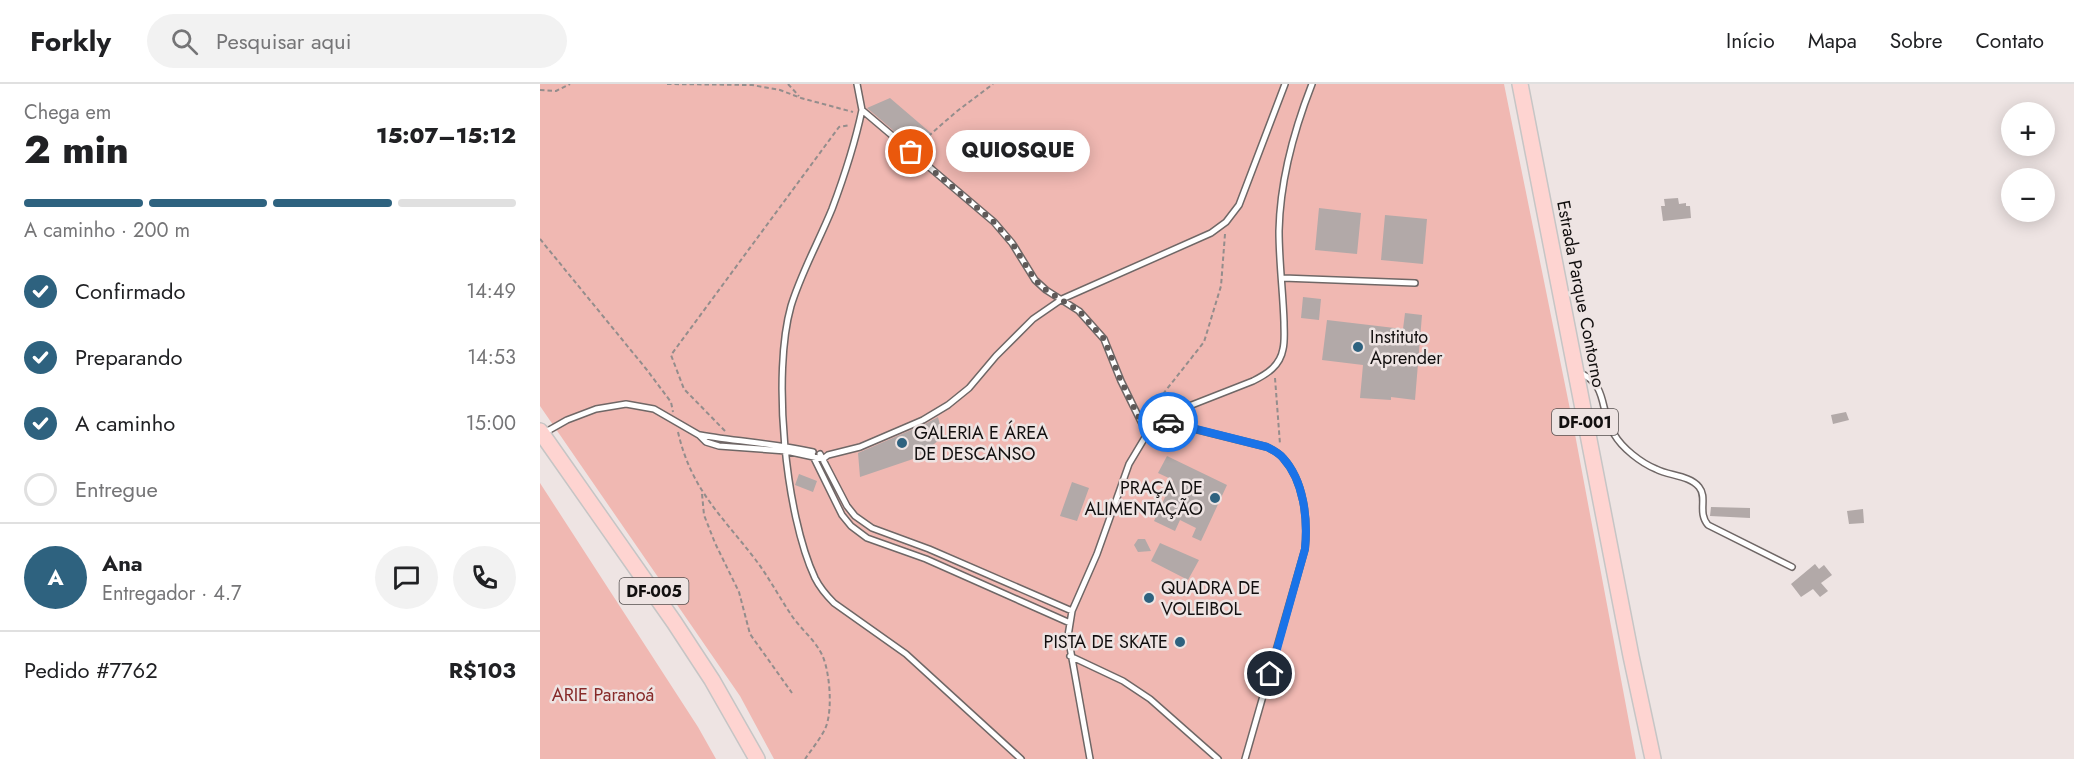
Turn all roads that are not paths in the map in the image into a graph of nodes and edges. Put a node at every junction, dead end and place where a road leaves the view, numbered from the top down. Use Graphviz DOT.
graph roads {
  1 [pos="857,84"];
  2 [pos="1285,84"];
  3 [pos="1312,84"];
  4 [pos="1520,84"];
  5 [pos="862,113"];
  6 [pos="1283,278"];
  7 [pos="1415,283"];
  8 [pos="1062,298"];
  9 [pos="1576,371"];
  10 [pos="1158,420"];
  11 [pos="541,432"];
  12 [pos="1147,434"];
  13 [pos="699,435"];
  14 [pos="786,448"];
  15 [pos="819,455"];
  16 [pos="835,485"];
  17 [pos="828,488"];
  18 [pos="1792,567"];
  19 [pos="1072,611"];
  20 [pos="1070,623"];
  21 [pos="1070,656"];
  22 [pos="757,759"];
  23 [pos="1021,759"];
  24 [pos="1090,759"];
  25 [pos="1218,759"];
  26 [pos="1245,759"];
  27 [pos="1653,759"];
  1 -- 5 [label="lane"];
  2 -- 8 [label="lane"];
  3 -- 6 [label="lane"];
  4 -- 9 [label="main road, Estrada Parque Contorno / DF-001"];
  5 -- 8 [label="lane"];
  5 -- 14 [label="lane"];
  6 -- 7 [label="lane"];
  6 -- 10 [label="lane"];
  8 -- 12 [label="lane"];
  8 -- 15 [label="lane"];
  9 -- 18 [label="lane"];
  9 -- 27 [label="main road, Estrada Parque Contorno / DF-001"];
  10 -- 12 [label="lane"];
  10 -- 26 [label="lane"];
  11 -- 13 [label="lane"];
  11 -- 22 [label="main road, DF-005"];
  12 -- 19 [label="lane"];
  13 -- 14 [label="lane"];
  13 -- 14 [label="lane"];
  14 -- 15 [label="lane"];
  14 -- 23 [label="lane"];
  15 -- 16 [label="lane"];
  15 -- 17 [label="lane"];
  16 -- 17 [label="lane"];
  16 -- 19 [label="lane"];
  17 -- 20 [label="lane"];
  19 -- 20 [label="lane"];
  20 -- 21 [label="lane"];
  21 -- 24 [label="lane"];
  21 -- 25 [label="lane"];
}
